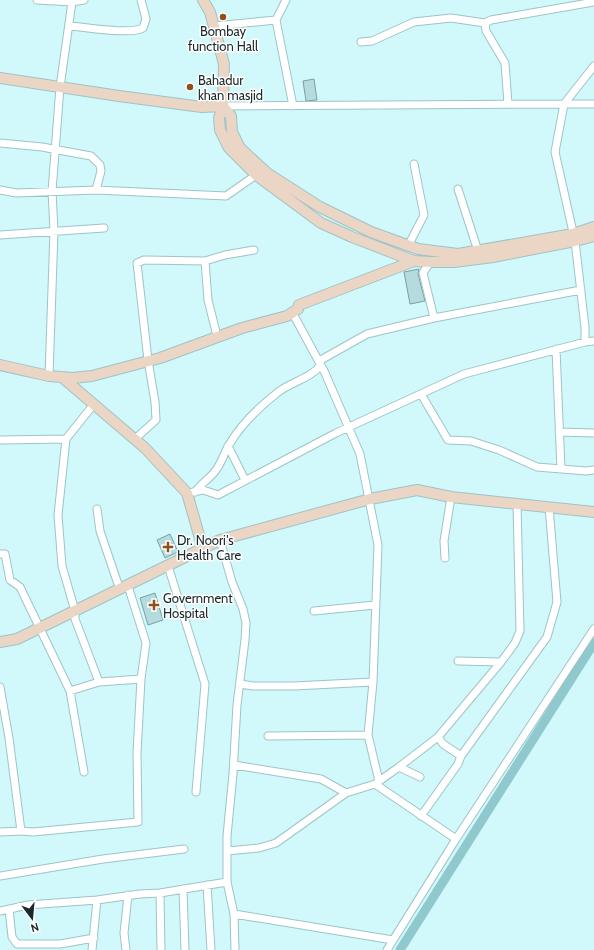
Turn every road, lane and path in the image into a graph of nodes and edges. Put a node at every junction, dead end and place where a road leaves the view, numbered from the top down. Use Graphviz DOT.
graph roads {
  1 [pos="37,0"];
  2 [pos="84,0"];
  3 [pos="141,0"];
  4 [pos="204,0"];
  5 [pos="286,0"];
  6 [pos="72,2"];
  7 [pos="594,2"];
  8 [pos="276,20"];
  9 [pos="485,23"];
  10 [pos="69,26"];
  11 [pos="214,26"];
  12 [pos="361,42"];
  13 [pos="594,66"];
  14 [pos="0,78"];
  15 [pos="60,87"];
  16 [pos="508,104"];
  17 [pos="564,104"];
  18 [pos="594,104"];
  19 [pos="224,106"];
  20 [pos="293,106"];
  21 [pos="0,143"];
  22 [pos="55,149"];
  23 [pos="414,164"];
  24 [pos="256,175"];
  25 [pos="458,189"];
  26 [pos="0,190"];
  27 [pos="96,190"];
  28 [pos="52,191"];
  29 [pos="594,227"];
  30 [pos="104,228"];
  31 [pos="54,231"];
  32 [pos="0,235"];
  33 [pos="594,236"];
  34 [pos="574,238"];
  35 [pos="408,246"];
  36 [pos="254,250"];
  37 [pos="478,251"];
  38 [pos="205,261"];
  39 [pos="414,261"];
  40 [pos="430,262"];
  41 [pos="581,290"];
  42 [pos="292,312"];
  43 [pos="434,318"];
  44 [pos="217,336"];
  45 [pos="594,341"];
  46 [pos="584,342"];
  47 [pos="556,349"];
  48 [pos="148,360"];
  49 [pos="0,365"];
  50 [pos="321,365"];
  51 [pos="49,376"];
  52 [pos="63,378"];
  53 [pos="421,394"];
  54 [pos="94,404"];
  55 [pos="349,427"];
  56 [pos="559,432"];
  57 [pos="594,433"];
  58 [pos="66,439"];
  59 [pos="135,439"];
  60 [pos="0,440"];
  61 [pos="228,446"];
  62 [pos="561,469"];
  63 [pos="594,470"];
  64 [pos="245,480"];
  65 [pos="191,493"];
  66 [pos="451,496"];
  67 [pos="370,499"];
  68 [pos="517,504"];
  69 [pos="549,508"];
  70 [pos="97,509"];
  71 [pos="594,512"];
  72 [pos="220,540"];
  73 [pos="203,549"];
  74 [pos="0,554"];
  75 [pos="445,558"];
  76 [pos="168,566"];
  77 [pos="124,588"];
  78 [pos="375,605"];
  79 [pos="75,611"];
  80 [pos="314,611"];
  81 [pos="40,628"];
  82 [pos="594,629"];
  83 [pos="0,642"];
  84 [pos="458,661"];
  85 [pos="501,662"];
  86 [pos="141,679"];
  87 [pos="99,682"];
  88 [pos="373,682"];
  89 [pos="240,684"];
  90 [pos="0,687"];
  91 [pos="70,691"];
  92 [pos="368,735"];
  93 [pos="268,736"];
  94 [pos="438,737"];
  95 [pos="461,756"];
  96 [pos="234,765"];
  97 [pos="399,767"];
  98 [pos="84,772"];
  99 [pos="420,778"];
  100 [pos="377,783"];
  101 [pos="196,792"];
  102 [pos="346,793"];
  103 [pos="421,816"];
  104 [pos="21,831"];
  105 [pos="0,832"];
  106 [pos="456,839"];
  107 [pos="184,849"];
  108 [pos="227,851"];
  109 [pos="0,876"];
  110 [pos="228,882"];
  111 [pos="207,885"];
  112 [pos="183,889"];
  113 [pos="160,893"];
  114 [pos="128,895"];
  115 [pos="97,900"];
  116 [pos="9,909"];
  117 [pos="0,911"];
  118 [pos="234,914"];
  119 [pos="94,938"];
  120 [pos="393,940"];
  121 [pos="92,950"];
  122 [pos="126,950"];
  123 [pos="161,950"];
  124 [pos="185,950"];
  125 [pos="211,950"];
  126 [pos="235,950"];
  127 [pos="387,950"];
  1 -- 6 [label="street"];
  2 -- 6 [label="street"];
  3 -- 10 [label="street"];
  4 -- 11 [label="main road"];
  5 -- 8 [label="street"];
  6 -- 10 [label="street"];
  7 -- 9 [label="street"];
  8 -- 11 [label="street"];
  8 -- 20 [label="street"];
  9 -- 12 [label="street"];
  9 -- 16 [label="street"];
  10 -- 15 [label="street"];
  11 -- 19 [label="main road"];
  13 -- 17 [label="street"];
  14 -- 15 [label="main road"];
  15 -- 19 [label="main road"];
  15 -- 22 [label="street"];
  16 -- 17 [label="street"];
  16 -- 20 [label="street"];
  17 -- 18 [label="street"];
  17 -- 34 [label="street"];
  19 -- 20 [label="street"];
  19 -- 24 [label="main road"];
  19 -- 35 [label="main road"];
  21 -- 22 [label="street"];
  22 -- 27 [label="street"];
  22 -- 28 [label="street"];
  23 -- 35 [label="street"];
  24 -- 27 [label="street"];
  24 -- 39 [label="main road"];
  25 -- 37 [label="street"];
  26 -- 28 [label="street"];
  27 -- 28 [label="street"];
  28 -- 31 [label="street"];
  29 -- 34 [label="main road"];
  30 -- 31 [label="street"];
  31 -- 32 [label="street"];
  31 -- 51 [label="street"];
  33 -- 34 [label="main road"];
  34 -- 37 [label="main road"];
  34 -- 40 [label="main road"];
  34 -- 41 [label="street"];
  35 -- 37 [label="main road"];
  36 -- 38 [label="street"];
  38 -- 44 [label="street"];
  38 -- 48 [label="street"];
  39 -- 40 [label="main road"];
  39 -- 42 [label="main road"];
  40 -- 43 [label="street"];
  41 -- 43 [label="street"];
  41 -- 46 [label="street"];
  42 -- 44 [label="main road"];
  42 -- 50 [label="street"];
  43 -- 50 [label="street"];
  44 -- 48 [label="main road"];
  45 -- 46 [label="street"];
  46 -- 47 [label="street"];
  47 -- 53 [label="street"];
  47 -- 56 [label="street"];
  48 -- 52 [label="main road"];
  48 -- 59 [label="street"];
  49 -- 51 [label="main road"];
  50 -- 55 [label="street"];
  50 -- 61 [label="street"];
  51 -- 52 [label="main road"];
  52 -- 54 [label="main road"];
  53 -- 55 [label="street"];
  53 -- 62 [label="street"];
  54 -- 58 [label="street"];
  54 -- 59 [label="main road"];
  55 -- 64 [label="street"];
  55 -- 67 [label="street"];
  56 -- 57 [label="street"];
  56 -- 62 [label="street"];
  58 -- 60 [label="street"];
  58 -- 79 [label="street"];
  59 -- 65 [label="main road"];
  61 -- 64 [label="street"];
  61 -- 65 [label="street"];
  62 -- 63 [label="street"];
  64 -- 65 [label="street"];
  65 -- 73 [label="main road"];
  66 -- 67 [label="main road"];
  66 -- 68 [label="main road"];
  66 -- 75 [label="street"];
  67 -- 72 [label="main road"];
  67 -- 78 [label="street"];
  68 -- 69 [label="main road"];
  68 -- 85 [label="street"];
  69 -- 71 [label="main road"];
  69 -- 95 [label="street"];
  70 -- 77 [label="street"];
  72 -- 73 [label="main road"];
  72 -- 89 [label="street"];
  73 -- 76 [label="main road"];
  74 -- 81 [label="street"];
  76 -- 77 [label="main road"];
  76 -- 101 [label="street"];
  77 -- 79 [label="main road"];
  77 -- 86 [label="street"];
  78 -- 80 [label="street"];
  78 -- 88 [label="street"];
  79 -- 81 [label="main road"];
  79 -- 87 [label="street"];
  81 -- 83 [label="main road"];
  81 -- 91 [label="street"];
  82 -- 106 [label="street"];
  84 -- 85 [label="street"];
  85 -- 94 [label="street"];
  86 -- 87 [label="street"];
  86 -- 104 [label="street"];
  87 -- 91 [label="street"];
  88 -- 89 [label="street"];
  88 -- 92 [label="street"];
  89 -- 96 [label="street"];
  90 -- 104 [label="street"];
  91 -- 98 [label="street"];
  92 -- 93 [label="street"];
  92 -- 100 [label="street"];
  94 -- 95 [label="street"];
  94 -- 97 [label="street"];
  95 -- 103 [label="street"];
  96 -- 102 [label="street"];
  96 -- 108 [label="street"];
  97 -- 99 [label="street"];
  97 -- 100 [label="street"];
  100 -- 102 [label="street"];
  100 -- 103 [label="street"];
  102 -- 108 [label="street"];
  103 -- 106 [label="street"];
  104 -- 105 [label="street"];
  106 -- 120 [label="street"];
  107 -- 109 [label="street"];
  108 -- 110 [label="street"];
  110 -- 111 [label="street"];
  110 -- 118 [label="street"];
  111 -- 112 [label="street"];
  111 -- 125 [label="street"];
  112 -- 113 [label="street"];
  112 -- 124 [label="street"];
  113 -- 114 [label="street"];
  113 -- 123 [label="street"];
  114 -- 115 [label="street"];
  114 -- 122 [label="street"];
  115 -- 116 [label="street"];
  115 -- 119 [label="street"];
  116 -- 117 [label="street"];
  116 -- 119 [label="street"];
  118 -- 120 [label="street"];
  118 -- 126 [label="street"];
  119 -- 121 [label="street"];
  120 -- 127 [label="street"];
}
